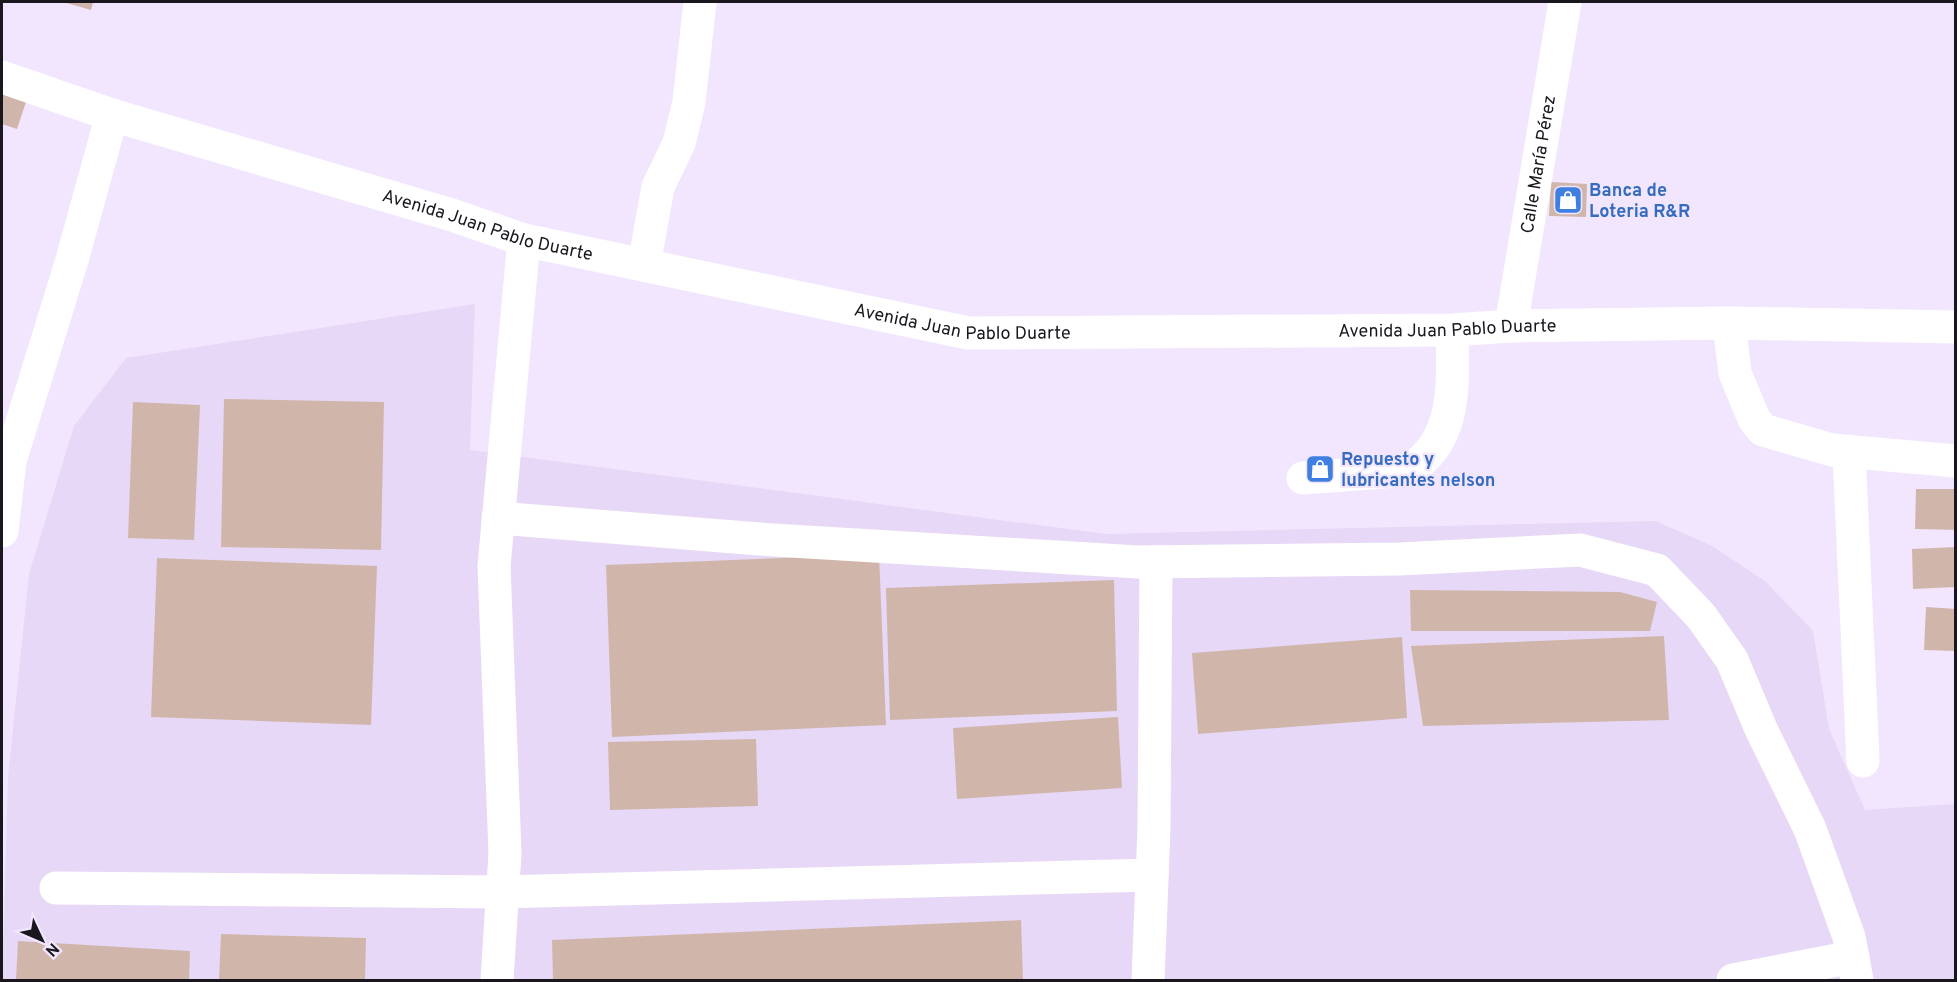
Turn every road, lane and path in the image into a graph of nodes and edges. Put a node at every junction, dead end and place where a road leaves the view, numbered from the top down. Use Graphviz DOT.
graph roads {
  1 [pos="700,2"];
  2 [pos="1565,2"];
  3 [pos="2,77"];
  4 [pos="111,115"];
  5 [pos="524,240"];
  6 [pos="644,265"];
  7 [pos="1729,323"];
  8 [pos="1511,326"];
  9 [pos="1956,327"];
  10 [pos="1452,330"];
  11 [pos="1849,453"];
  12 [pos="1956,461"];
  13 [pos="1303,478"];
  14 [pos="498,518"];
  15 [pos="2,531"];
  16 [pos="1156,562"];
  17 [pos="1863,761"];
  18 [pos="1152,875"];
  19 [pos="56,888"];
  20 [pos="503,892"];
  21 [pos="1855,969"];
  22 [pos="497,981"];
  23 [pos="1148,981"];
  24 [pos="1732,981"];
  1 -- 6 [label="main road"];
  2 -- 8 [label="main road, Calle María Pérez"];
  3 -- 4 [label="main road, Avenida Juan Pablo Duarte"];
  4 -- 5 [label="main road, Avenida Juan Pablo Duarte"];
  4 -- 15 [label="main road"];
  5 -- 6 [label="main road, Avenida Juan Pablo Duarte"];
  5 -- 14 [label="main road"];
  6 -- 10 [label="main road, Avenida Juan Pablo Duarte"];
  7 -- 8 [label="main road, Avenida Juan Pablo Duarte"];
  7 -- 9 [label="main road, Avenida Juan Pablo Duarte"];
  7 -- 11 [label="main road"];
  8 -- 10 [label="main road, Avenida Juan Pablo Duarte"];
  10 -- 13 [label="main road"];
  11 -- 12 [label="main road"];
  11 -- 17 [label="main road"];
  14 -- 16 [label="main road"];
  14 -- 20 [label="main road"];
  16 -- 18 [label="main road"];
  16 -- 21 [label="main road"];
  18 -- 20 [label="main road"];
  18 -- 23 [label="main road"];
  19 -- 20 [label="main road"];
  20 -- 22 [label="main road"];
  21 -- 24 [label="main road"];
}
